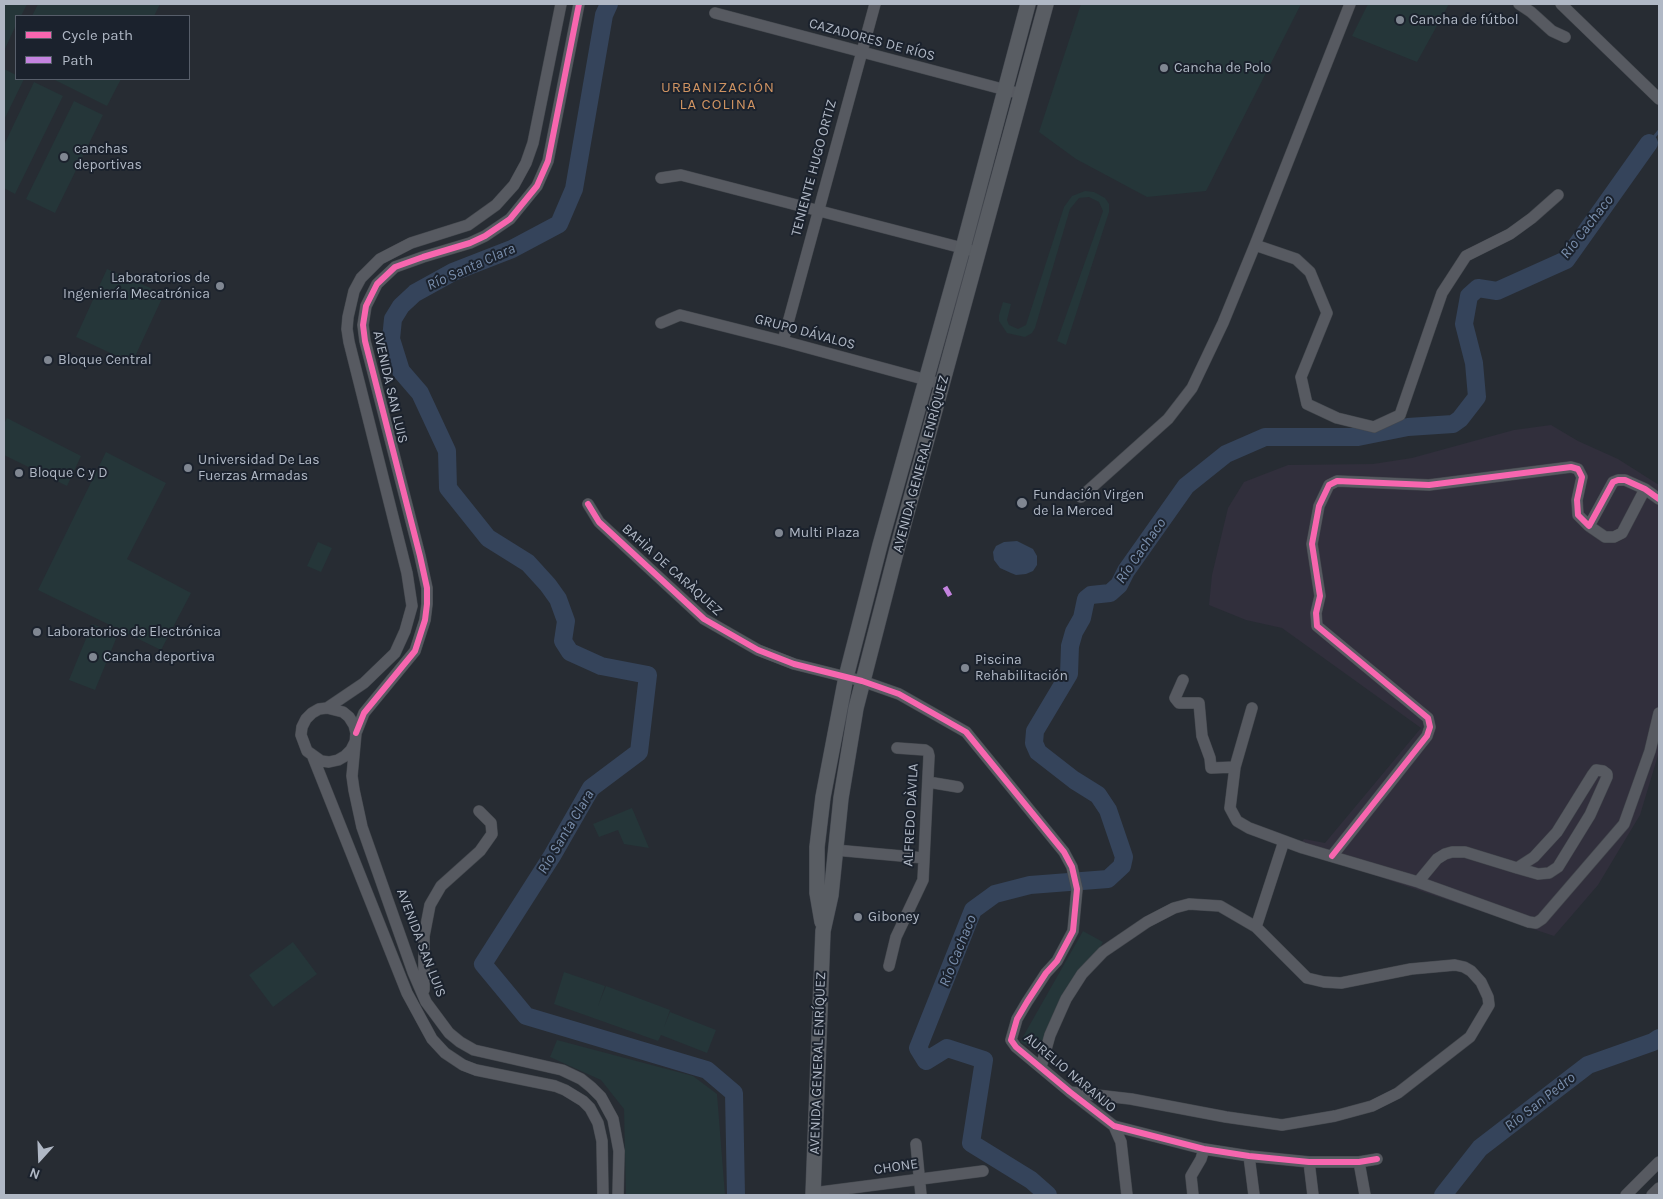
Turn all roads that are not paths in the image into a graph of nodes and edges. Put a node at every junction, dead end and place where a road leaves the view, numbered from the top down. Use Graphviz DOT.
graph roads {
  1 [pos="562,4"];
  2 [pos="579,4"];
  3 [pos="875,4"];
  4 [pos="1028,4"];
  5 [pos="1046,4"];
  6 [pos="1350,4"];
  7 [pos="1519,4"];
  8 [pos="1541,4"];
  9 [pos="1560,4"];
  10 [pos="1531,12"];
  11 [pos="715,13"];
  12 [pos="1565,37"];
  13 [pos="861,53"];
  14 [pos="1004,90"];
  15 [pos="1021,94"];
  16 [pos="1658,97"];
  17 [pos="661,178"];
  18 [pos="1558,196"];
  19 [pos="818,209"];
  20 [pos="1255,245"];
  21 [pos="963,248"];
  22 [pos="979,253"];
  23 [pos="661,323"];
  24 [pos="783,341"];
  25 [pos="926,381"];
  26 [pos="943,384"];
  27 [pos="1646,489"];
  28 [pos="1081,496"];
  29 [pos="1659,499"];
  30 [pos="588,504"];
  31 [pos="1589,526"];
  32 [pos="880,545"];
  33 [pos="897,549"];
  34 [pos="846,677"];
  35 [pos="1184,680"];
  36 [pos="862,681"];
  37 [pos="840,704"];
  38 [pos="327,708"];
  39 [pos="856,708"];
  40 [pos="1252,708"];
  41 [pos="1659,714"];
  42 [pos="355,737"];
  43 [pos="897,748"];
  44 [pos="313,757"];
  45 [pos="1235,767"];
  46 [pos="928,782"];
  47 [pos="958,787"];
  48 [pos="479,811"];
  49 [pos="1284,841"];
  50 [pos="836,850"];
  51 [pos="1332,856"];
  52 [pos="924,858"];
  53 [pos="1517,868"];
  54 [pos="1418,882"];
  55 [pos="1256,927"];
  56 [pos="823,931"];
  57 [pos="889,966"];
  58 [pos="424,996"];
  59 [pos="1041,1067"];
  60 [pos="1070,1092"];
  61 [pos="1114,1126"];
  62 [pos="916,1144"];
  63 [pos="1204,1148"];
  64 [pos="1250,1156"];
  65 [pos="1377,1159"];
  66 [pos="1309,1162"];
  67 [pos="1359,1162"];
  68 [pos="1659,1162"];
  69 [pos="983,1171"];
  70 [pos="919,1179"];
  71 [pos="1659,1188"];
  72 [pos="813,1194"];
  73 [pos="603,1195"];
  74 [pos="618,1195"];
  75 [pos="921,1195"];
  76 [pos="1127,1195"];
  77 [pos="1193,1195"];
  78 [pos="1254,1195"];
  79 [pos="1313,1195"];
  80 [pos="1365,1195"];
  81 [pos="1626,1195"];
  82 [pos="1652,1195"];
  1 -- 38 [label="street, AVENIDA SAN LUIS"];
  2 -- 42 [label="street, AVENIDA SAN LUIS"];
  3 -- 13 [label="street, TENIENTE HUGO ORTIZ"];
  4 -- 14 [label="main road, AVENIDA GENERAL ENRÍQUEZ"];
  5 -- 15 [label="main road, AVENIDA GENERAL ENRÍQUEZ"];
  6 -- 20 [label="street"];
  7 -- 10 [label="street"];
  8 -- 10 [label="street"];
  9 -- 16 [label="street"];
  10 -- 12 [label="street"];
  11 -- 13 [label="street, CAZADORES DE RÍOS"];
  13 -- 14 [label="street, CAZADORES DE RÍOS"];
  13 -- 19 [label="street, TENIENTE HUGO ORTIZ"];
  14 -- 15 [label="street, CAZADORES DE RÍOS"];
  14 -- 21 [label="main road, AVENIDA GENERAL ENRÍQUEZ"];
  15 -- 22 [label="main road, AVENIDA GENERAL ENRÍQUEZ"];
  17 -- 19 [label="street"];
  18 -- 20 [label="street"];
  19 -- 21 [label="street"];
  19 -- 24 [label="street, TENIENTE HUGO ORTIZ"];
  20 -- 28 [label="street"];
  21 -- 22 [label="street"];
  21 -- 25 [label="main road, AVENIDA GENERAL ENRÍQUEZ"];
  22 -- 26 [label="main road, AVENIDA GENERAL ENRÍQUEZ"];
  23 -- 24 [label="street, GRUPO DÁVALOS"];
  24 -- 25 [label="street, GRUPO DÁVALOS"];
  25 -- 26 [label="street, GRUPO DÁVALOS"];
  25 -- 32 [label="main road, AVENIDA GENERAL ENRÍQUEZ"];
  26 -- 33 [label="main road, AVENIDA GENERAL ENRÍQUEZ"];
  27 -- 29 [label="street"];
  27 -- 31 [label="street"];
  27 -- 31 [label="street"];
  30 -- 34 [label="street, BAHÌA DE CARÀQUEZ"];
  31 -- 51 [label="street"];
  32 -- 33 [label="main road"];
  32 -- 34 [label="main road, AVENIDA GENERAL ENRÍQUEZ"];
  33 -- 36 [label="main road, AVENIDA GENERAL ENRÍQUEZ"];
  34 -- 36 [label="street, BAHÌA DE CARÀQUEZ"];
  34 -- 37 [label="main road, AVENIDA GENERAL ENRÍQUEZ"];
  35 -- 45 [label="street"];
  36 -- 39 [label="main road, AVENIDA GENERAL ENRÍQUEZ"];
  36 -- 59 [label="street, AURELIO NARANJO"];
  37 -- 39 [label="main road"];
  37 -- 56 [label="main road, AVENIDA GENERAL ENRÍQUEZ"];
  38 -- 42 [label="street"];
  38 -- 44 [label="street"];
  39 -- 50 [label="main road, AVENIDA GENERAL ENRÍQUEZ"];
  40 -- 45 [label="street"];
  41 -- 54 [label="street"];
  42 -- 44 [label="street"];
  42 -- 58 [label="street, AVENIDA SAN LUIS"];
  43 -- 46 [label="street, ALFREDO DÀVILA"];
  44 -- 73 [label="street"];
  45 -- 49 [label="street"];
  46 -- 47 [label="street"];
  46 -- 52 [label="street, ALFREDO DÀVILA"];
  48 -- 58 [label="street"];
  49 -- 51 [label="street"];
  49 -- 55 [label="street"];
  50 -- 52 [label="street"];
  50 -- 56 [label="main road, AVENIDA GENERAL ENRÍQUEZ"];
  51 -- 54 [label="street"];
  52 -- 57 [label="street, ALFREDO DÀVILA"];
  53 -- 53 [label="street"];
  53 -- 54 [label="street"];
  55 -- 59 [label="street"];
  55 -- 60 [label="street"];
  56 -- 72 [label="main road, AVENIDA GENERAL ENRÍQUEZ"];
  58 -- 74 [label="street, AVENIDA SAN LUIS"];
  59 -- 60 [label="street, AURELIO NARANJO"];
  60 -- 61 [label="street, AURELIO NARANJO"];
  61 -- 63 [label="street, AURELIO NARANJO"];
  61 -- 76 [label="street"];
  62 -- 70 [label="street"];
  63 -- 64 [label="street, AURELIO NARANJO"];
  63 -- 77 [label="street"];
  64 -- 66 [label="street, AURELIO NARANJO"];
  64 -- 78 [label="street"];
  65 -- 67 [label="street, AURELIO NARANJO"];
  66 -- 67 [label="street, AURELIO NARANJO"];
  66 -- 79 [label="street"];
  67 -- 80 [label="street"];
  68 -- 81 [label="street"];
  69 -- 70 [label="street, CHONE"];
  70 -- 72 [label="street, CHONE"];
  70 -- 75 [label="street"];
  71 -- 82 [label="street"];
}
